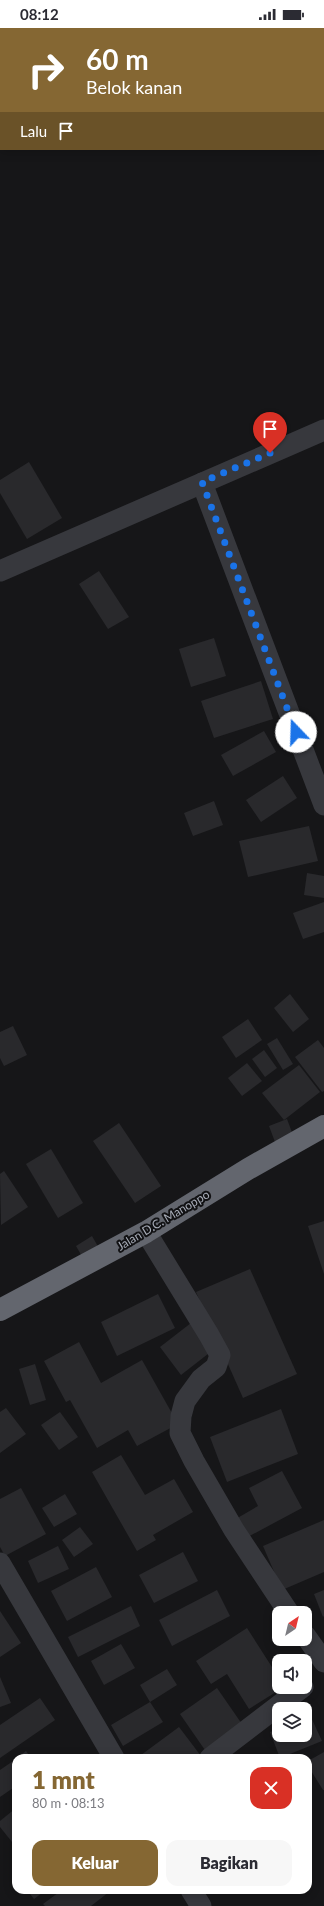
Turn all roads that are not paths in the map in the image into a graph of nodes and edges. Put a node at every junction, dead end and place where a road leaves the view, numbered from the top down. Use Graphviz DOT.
graph roads {
  1 [pos="324,430"];
  2 [pos="202,482"];
  3 [pos="0,571"];
  4 [pos="324,805"];
  5 [pos="324,1126"];
  6 [pos="146,1232"];
  7 [pos="0,1310"];
  8 [pos="0,1564"];
  9 [pos="284,1606"];
  10 [pos="312,1645"];
  11 [pos="324,1662"];
  12 [pos="324,1668"];
  13 [pos="312,1679"];
  14 [pos="294,1694"];
  15 [pos="112,1754"];
  16 [pos="215,1754"];
  17 [pos="194,1894"];
  18 [pos="201,1906"];
  1 -- 2 [label="street"];
  2 -- 3 [label="street"];
  2 -- 4 [label="street"];
  5 -- 6 [label="highway, Jalan D.C. Manoppo"];
  6 -- 7 [label="highway, Jalan D.C. Manoppo"];
  6 -- 9 [label="street"];
  8 -- 15 [label="street"];
  10 -- 11 [label="street"];
  12 -- 13 [label="street"];
  14 -- 16 [label="street"];
  17 -- 18 [label="street"];
}
